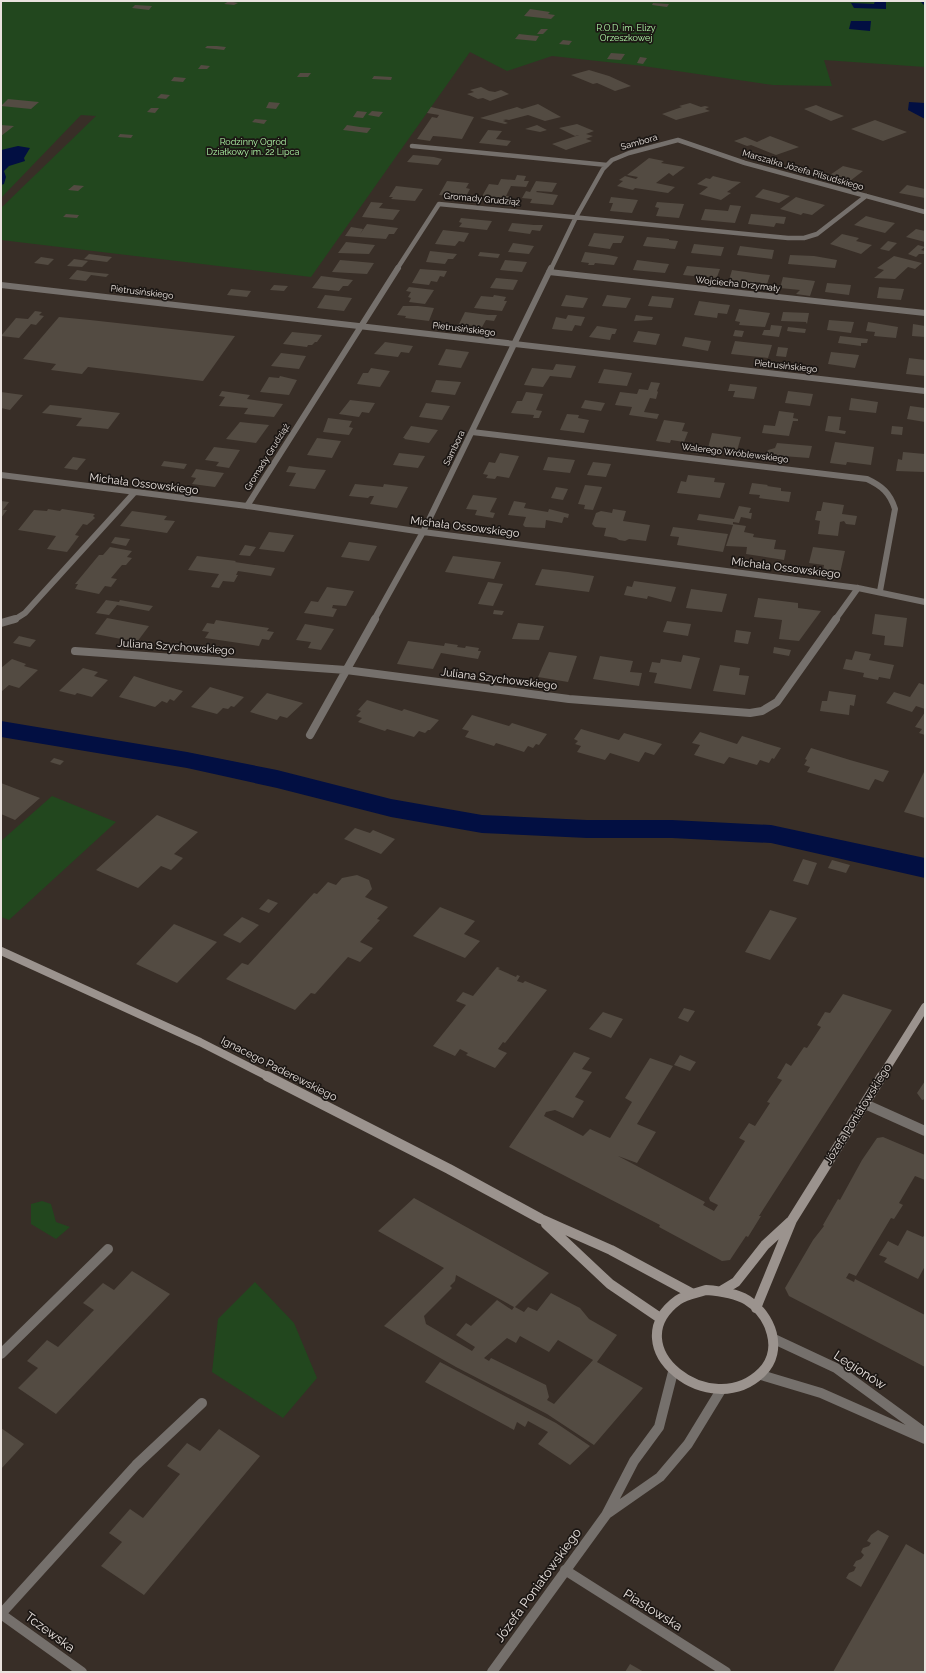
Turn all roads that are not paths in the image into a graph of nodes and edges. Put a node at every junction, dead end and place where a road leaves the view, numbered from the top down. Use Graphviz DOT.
graph roads {
  1 [pos="678,140"];
  2 [pos="412,146"];
  3 [pos="607,165"];
  4 [pos="866,196"];
  5 [pos="925,212"];
  6 [pos="576,217"];
  7 [pos="549,272"];
  8 [pos="1,285"];
  9 [pos="925,313"];
  10 [pos="360,326"];
  11 [pos="515,345"];
  12 [pos="925,391"];
  13 [pos="472,432"];
  14 [pos="1,475"];
  15 [pos="134,493"];
  16 [pos="248,506"];
  17 [pos="423,532"];
  18 [pos="858,588"];
  19 [pos="880,591"];
  20 [pos="925,602"];
  21 [pos="1,623"];
  22 [pos="75,652"];
  23 [pos="346,670"];
  24 [pos="310,735"];
  25 [pos="1,951"];
  26 [pos="925,1007"];
  27 [pos="865,1104"];
  28 [pos="925,1131"];
  29 [pos="542,1219"];
  30 [pos="792,1220"];
  31 [pos="108,1249"];
  32 [pos="721,1291"];
  33 [pos="691,1293"];
  34 [pos="756,1308"];
  35 [pos="660,1318"];
  36 [pos="774,1339"];
  37 [pos="1,1354"];
  38 [pos="673,1372"];
  39 [pos="761,1374"];
  40 [pos="721,1390"];
  41 [pos="202,1403"];
  42 [pos="925,1433"];
  43 [pos="925,1439"];
  44 [pos="606,1515"];
  45 [pos="565,1570"];
  46 [pos="1,1614"];
  47 [pos="82,1672"];
  48 [pos="492,1672"];
  49 [pos="726,1672"];
  1 -- 3 [label="street, Sambora"];
  1 -- 4 [label="street, Marszałka Józefa Piłsudskiego"];
  2 -- 3 [label="street"];
  3 -- 6 [label="street, Sambora"];
  4 -- 5 [label="street, Marszałka Józefa Piłsudskiego"];
  4 -- 6 [label="street, Gromady Grudziąż"];
  6 -- 7 [label="street, Sambora"];
  6 -- 10 [label="street, Gromady Grudziąż"];
  7 -- 9 [label="street, Wojciecha Drzymały"];
  7 -- 11 [label="street, Sambora"];
  8 -- 10 [label="street, Pietrusińskiego"];
  10 -- 11 [label="street, Pietrusińskiego"];
  10 -- 16 [label="street, Gromady Grudziąż"];
  11 -- 12 [label="street, Pietrusińskiego"];
  11 -- 13 [label="street, Sambora"];
  13 -- 17 [label="street, Sambora"];
  13 -- 19 [label="street, Walerego Wróblewskiego"];
  14 -- 15 [label="street, Michała Ossowskiego"];
  15 -- 16 [label="street, Michała Ossowskiego"];
  15 -- 21 [label="street"];
  16 -- 17 [label="street, Michała Ossowskiego"];
  17 -- 18 [label="street, Michała Ossowskiego"];
  17 -- 23 [label="street, Sambora"];
  18 -- 19 [label="street, Michała Ossowskiego"];
  18 -- 23 [label="street, Juliana Szychowskiego"];
  19 -- 20 [label="street, Michała Ossowskiego"];
  22 -- 23 [label="street, Juliana Szychowskiego"];
  23 -- 24 [label="street, Sambora"];
  25 -- 29 [label="main road, Ignacego Paderewskiego"];
  26 -- 27 [label="main road, Józefa Poniatowskiego"];
  27 -- 28 [label="street"];
  27 -- 30 [label="main road, Józefa Poniatowskiego"];
  29 -- 33 [label="main road, Ignacego Paderewskiego"];
  29 -- 35 [label="main road, Ignacego Paderewskiego"];
  30 -- 32 [label="main road, Józefa Poniatowskiego"];
  30 -- 34 [label="main road, Józefa Poniatowskiego"];
  31 -- 37 [label="street"];
  32 -- 33 [label="main road"];
  32 -- 34 [label="main road"];
  33 -- 35 [label="main road"];
  34 -- 36 [label="main road"];
  35 -- 38 [label="main road"];
  36 -- 39 [label="main road"];
  36 -- 42 [label="street, Legionów"];
  38 -- 40 [label="main road"];
  38 -- 44 [label="street, Józefa Poniatowskiego"];
  39 -- 40 [label="main road"];
  39 -- 43 [label="street"];
  40 -- 44 [label="street, Józefa Poniatowskiego"];
  41 -- 46 [label="street"];
  44 -- 45 [label="street, Józefa Poniatowskiego"];
  45 -- 48 [label="street, Józefa Poniatowskiego"];
  45 -- 49 [label="street, Piastowska"];
  46 -- 47 [label="street, Tczewska"];
}
